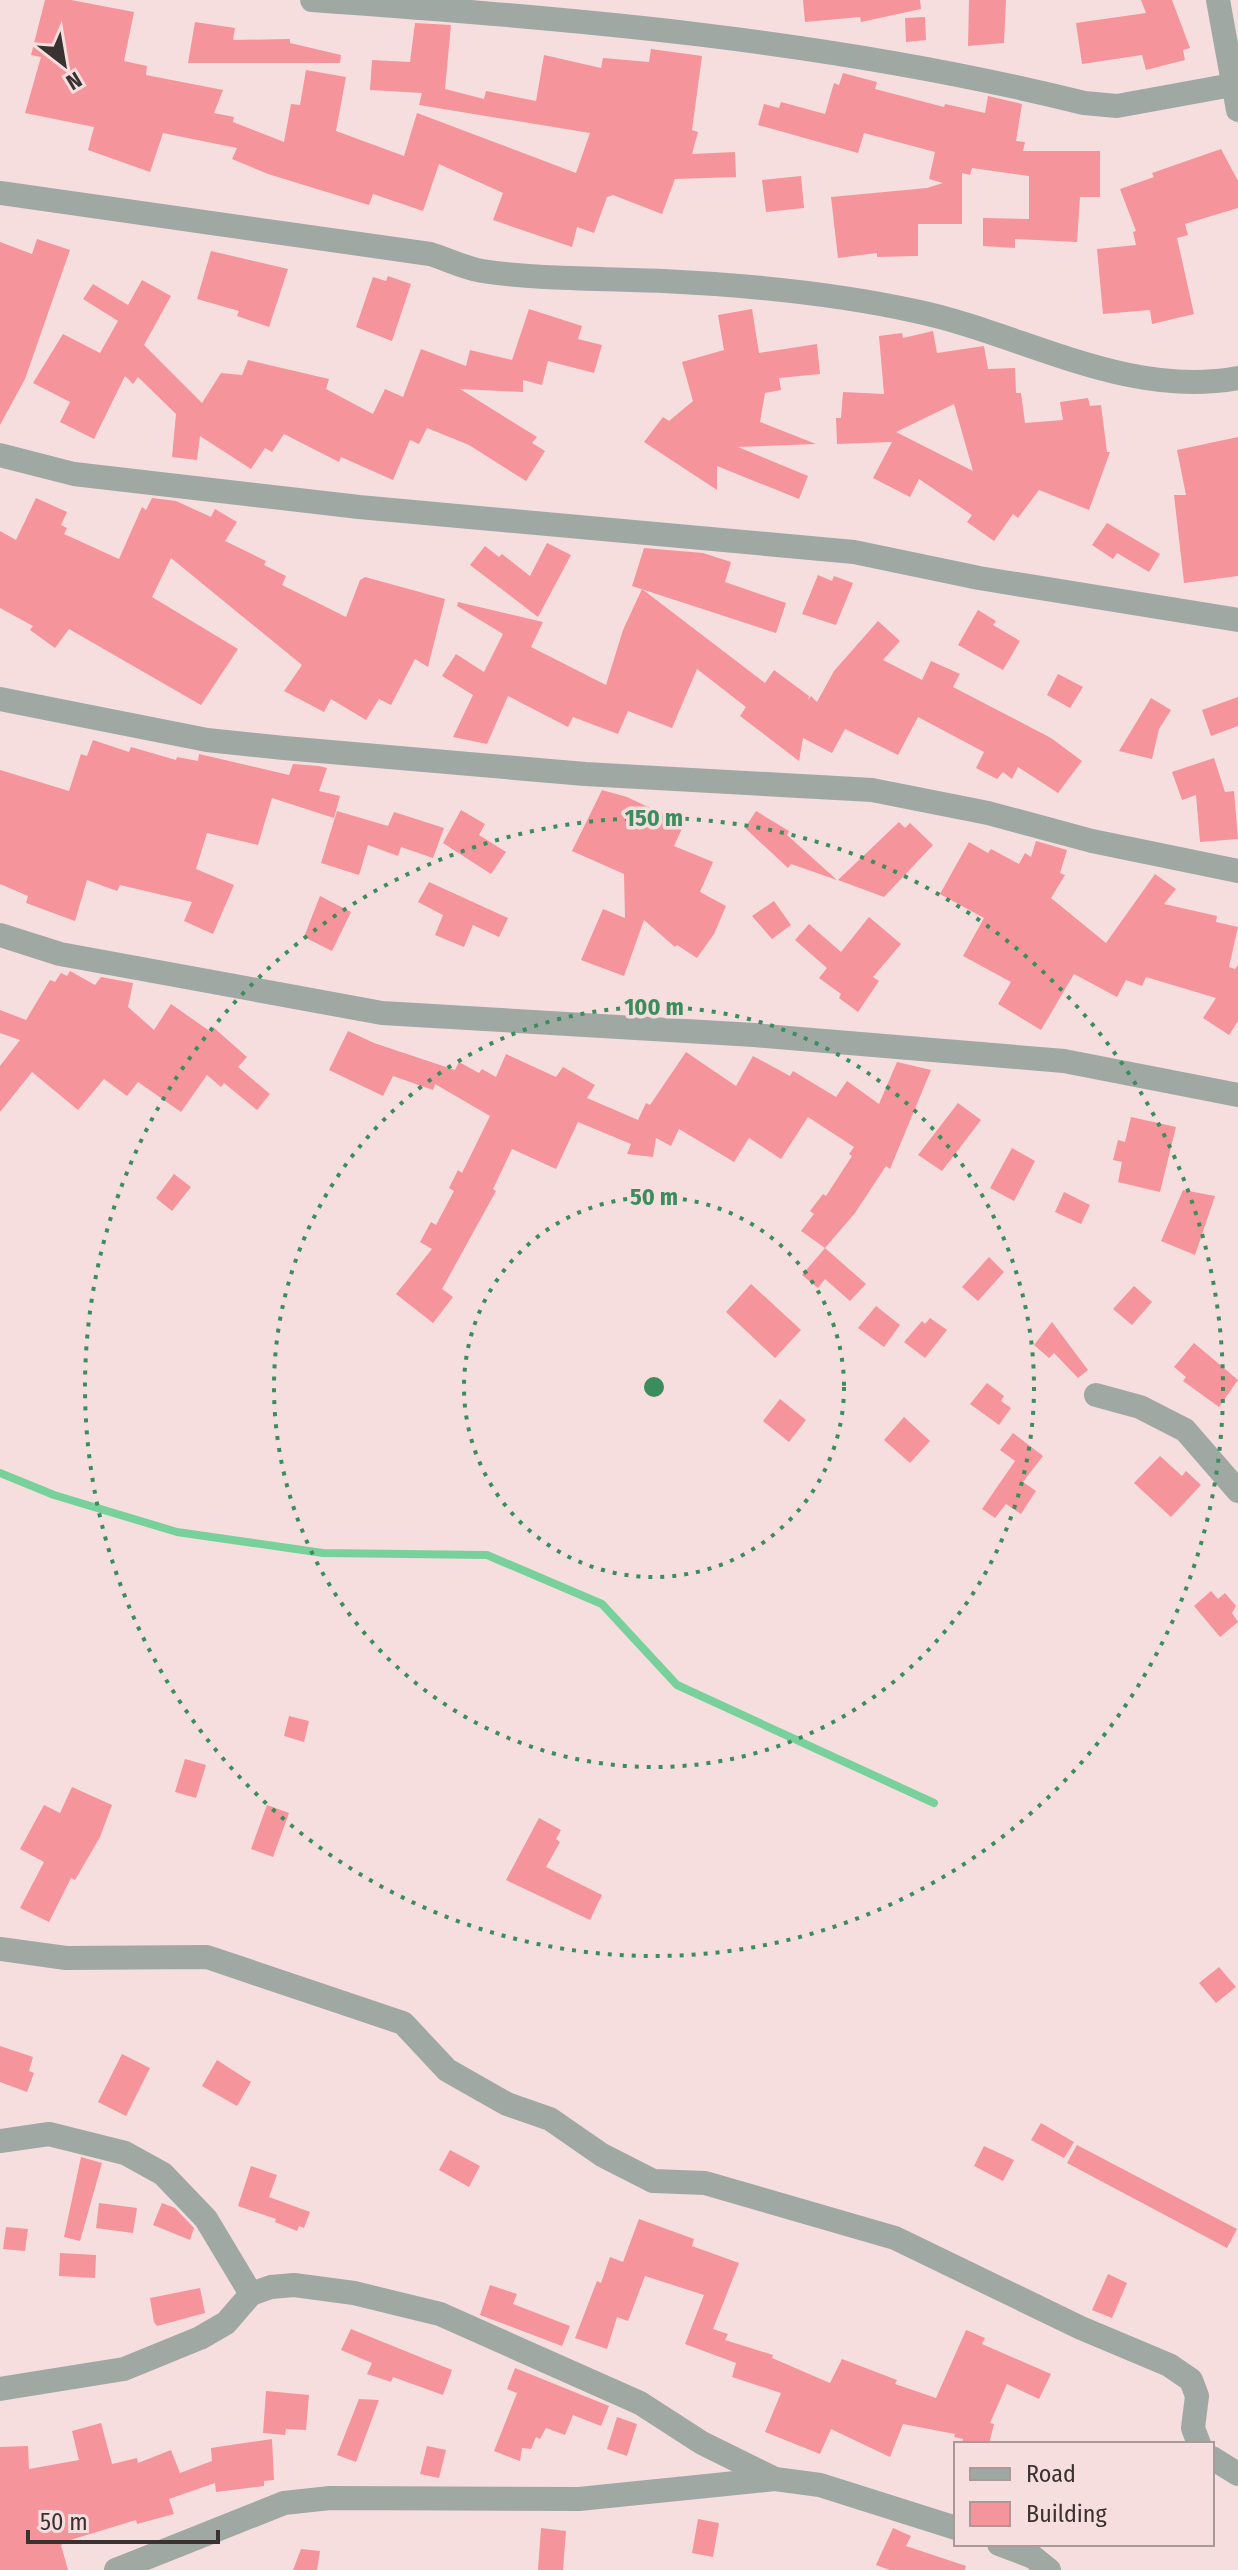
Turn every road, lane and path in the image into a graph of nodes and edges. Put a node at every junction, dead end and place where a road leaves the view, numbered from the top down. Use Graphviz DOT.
graph roads {
  1 [pos="312,0"];
  2 [pos="1218,0"];
  3 [pos="1232,85"];
  4 [pos="1238,110"];
  5 [pos="0,193"];
  6 [pos="1238,378"];
  7 [pos="0,455"];
  8 [pos="1238,620"];
  9 [pos="0,699"];
  10 [pos="1238,871"];
  11 [pos="0,935"];
  12 [pos="1238,1095"];
  13 [pos="1096,1395"];
  14 [pos="1238,1491"];
  15 [pos="0,1949"];
  16 [pos="0,2141"];
  17 [pos="251,2294"];
  18 [pos="0,2389"];
  19 [pos="1198,2442"];
  20 [pos="1214,2459"];
  21 [pos="1238,2474"];
  22 [pos="775,2479"];
  23 [pos="954,2527"];
  24 [pos="1004,2546"];
  25 [pos="116,2570"];
  26 [pos="1049,2570"];
  1 -- 3 [label="street"];
  2 -- 3 [label="street"];
  3 -- 4 [label="street"];
  5 -- 6 [label="street"];
  7 -- 8 [label="street"];
  9 -- 10 [label="street"];
  11 -- 12 [label="street"];
  13 -- 14 [label="street"];
  15 -- 19 [label="street"];
  16 -- 17 [label="street"];
  17 -- 18 [label="street"];
  17 -- 22 [label="street"];
  20 -- 21 [label="street"];
  22 -- 23 [label="street"];
  22 -- 25 [label="street"];
  24 -- 26 [label="street"];
}
